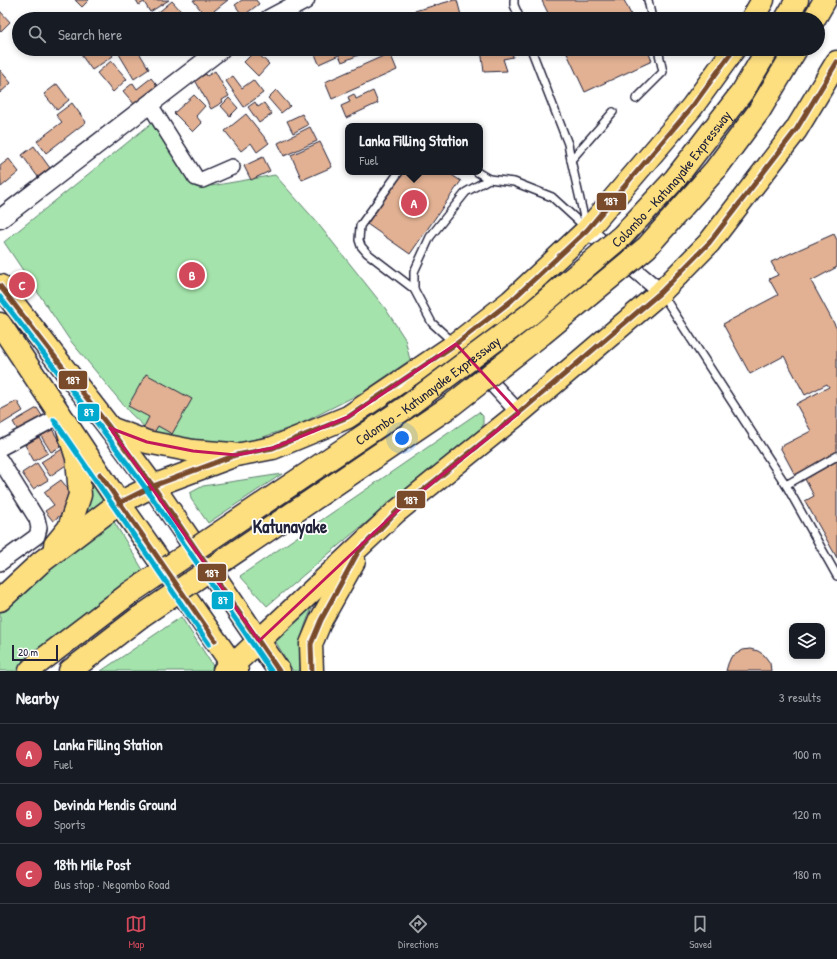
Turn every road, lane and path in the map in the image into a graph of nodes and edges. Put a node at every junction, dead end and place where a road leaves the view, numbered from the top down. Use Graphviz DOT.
graph roads {
  1 [pos="305,0"];
  2 [pos="514,0"];
  3 [pos="648,0"];
  4 [pos="763,0"];
  5 [pos="797,0"];
  6 [pos="825,0"];
  7 [pos="282,12"];
  8 [pos="517,12"];
  9 [pos="651,12"];
  10 [pos="756,12"];
  11 [pos="790,12"];
  12 [pos="818,12"];
  13 [pos="212,56"];
  14 [pos="534,56"];
  15 [pos="660,56"];
  16 [pos="729,56"];
  17 [pos="764,56"];
  18 [pos="792,56"];
  19 [pos="837,62"];
  20 [pos="636,99"];
  21 [pos="150,104"];
  22 [pos="613,112"];
  23 [pos="571,160"];
  24 [pos="232,167"];
  25 [pos="398,175"];
  26 [pos="482,175"];
  27 [pos="489,180"];
  28 [pos="0,219"];
  29 [pos="587,230"];
  30 [pos="0,286"];
  31 [pos="414,290"];
  32 [pos="661,292"];
  33 [pos="0,324"];
  34 [pos="456,344"];
  35 [pos="519,413"];
  36 [pos="64,421"];
  37 [pos="110,428"];
  38 [pos="0,448"];
  39 [pos="236,455"];
  40 [pos="837,456"];
  41 [pos="0,460"];
  42 [pos="786,485"];
  43 [pos="153,486"];
  44 [pos="119,503"];
  45 [pos="396,512"];
  46 [pos="0,563"];
  47 [pos="40,563"];
  48 [pos="837,576"];
  49 [pos="0,600"];
  50 [pos="259,641"];
  51 [pos="231,669"];
  52 [pos="30,671"];
  53 [pos="70,671"];
  54 [pos="279,671"];
  55 [pos="312,671"];
  1 -- 7 [label="street"];
  2 -- 8 [label="lane"];
  3 -- 9 [label="lane"];
  4 -- 10 [label="main road"];
  5 -- 11 [label="main road"];
  6 -- 12 [label="main road"];
  13 -- 21 [label="street"];
  14 -- 23 [label="lane"];
  15 -- 20 [label="lane"];
  16 -- 29 [label="main road"];
  17 -- 52 [label="main road, Colombo - Katunayake Expressway, bridge"];
  18 -- 53 [label="main road, Colombo - Katunayake Expressway, bridge"];
  19 -- 32 [label="main road"];
  21 -- 24 [label="street"];
  21 -- 28 [label="street"];
  22 -- 23 [label="lane"];
  23 -- 29 [label="lane"];
  25 -- 31 [label="lane"];
  26 -- 27 [label="lane"];
  27 -- 29 [label="lane"];
  27 -- 31 [label="lane"];
  29 -- 32 [label="street"];
  29 -- 34 [label="main road"];
  30 -- 37 [label="main road"];
  31 -- 34 [label="lane"];
  32 -- 35 [label="main road"];
  32 -- 42 [label="lane"];
  33 -- 36 [label="main road"];
  34 -- 35 [label="street"];
  34 -- 39 [label="main road"];
  35 -- 45 [label="main road"];
  36 -- 38 [label="street"];
  36 -- 44 [label="main road"];
  36 -- 47 [label="main road"];
  37 -- 39 [label="main road"];
  37 -- 43 [label="main road"];
  39 -- 43 [label="main road"];
  40 -- 42 [label="lane"];
  41 -- 46 [label="street"];
  42 -- 48 [label="lane"];
  43 -- 44 [label="main road"];
  43 -- 50 [label="main road"];
  44 -- 47 [label="main road"];
  44 -- 51 [label="main road"];
  45 -- 50 [label="main road"];
  45 -- 55 [label="main road"];
  47 -- 49 [label="main road"];
  50 -- 51 [label="main road"];
  50 -- 54 [label="main road"];
}
